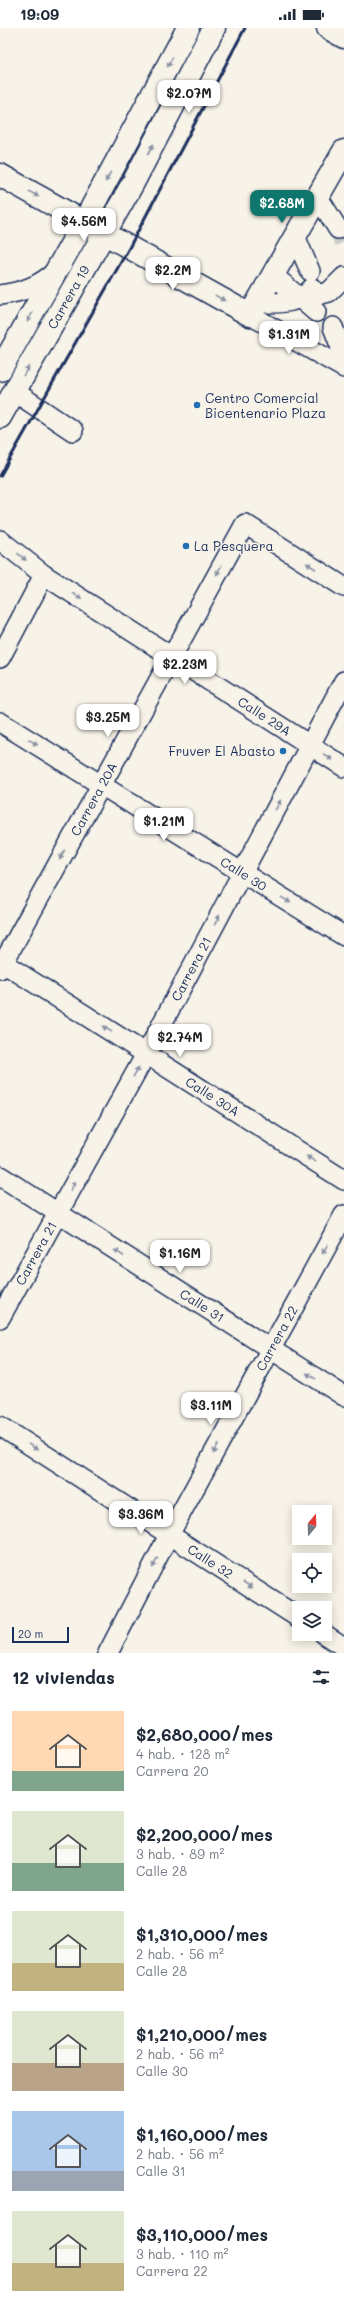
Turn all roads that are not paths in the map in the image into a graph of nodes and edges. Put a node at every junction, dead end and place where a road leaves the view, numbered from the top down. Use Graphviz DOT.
graph roads {
  1 [pos="188,28"];
  2 [pos="214,28"];
  3 [pos="328,28"];
  4 [pos="344,37"];
  5 [pos="340,165"];
  6 [pos="0,175"];
  7 [pos="318,197"];
  8 [pos="84,222"];
  9 [pos="338,229"];
  10 [pos="103,233"];
  11 [pos="295,236"];
  12 [pos="57,270"];
  13 [pos="273,275"];
  14 [pos="344,277"];
  15 [pos="308,286"];
  16 [pos="0,295"];
  17 [pos="254,309"];
  18 [pos="316,312"];
  19 [pos="333,327"];
  20 [pos="344,356"];
  21 [pos="344,368"];
  22 [pos="0,370"];
  23 [pos="15,392"];
  24 [pos="0,418"];
  25 [pos="74,431"];
  26 [pos="0,540"];
  27 [pos="44,575"];
  28 [pos="344,587"];
  29 [pos="171,657"];
  30 [pos="0,658"];
  31 [pos="344,681"];
  32 [pos="0,722"];
  33 [pos="310,746"];
  34 [pos="344,767"];
  35 [pos="100,784"];
  36 [pos="242,873"];
  37 [pos="344,936"];
  38 [pos="1,965"];
  39 [pos="146,1054"];
  40 [pos="0,1176"];
  41 [pos="344,1180"];
  42 [pos="58,1214"];
  43 [pos="344,1215"];
  44 [pos="0,1318"];
  45 [pos="270,1350"];
  46 [pos="344,1396"];
  47 [pos="0,1426"];
  48 [pos="169,1535"];
  49 [pos="292,1614"];
  50 [pos="332,1639"];
  51 [pos="344,1647"];
  52 [pos="108,1653"];
  1 -- 8 [label="main road, Carrera 19, one-way"];
  10 -- 2 [label="main road, Carrera 19, one-way"];
  3 -- 4 [label="main road"];
  5 -- 7 [label="main road"];
  6 -- 8 [label="main road, one-way"];
  7 -- 9 [label="street"];
  7 -- 11 [label="main road"];
  8 -- 10 [label="main road"];
  8 -- 12 [label="main road, Carrera 19"];
  10 -- 17 [label="main road, one-way"];
  23 -- 10 [label="main road, Carrera 19, one-way"];
  11 -- 13 [label="main road"];
  11 -- 15 [label="street"];
  12 -- 16 [label="street"];
  12 -- 22 [label="main road, Carrera 19, one-way"];
  13 -- 15 [label="street"];
  13 -- 17 [label="main road"];
  14 -- 15 [label="street"];
  15 -- 17 [label="street"];
  15 -- 18 [label="street"];
  17 -- 21 [label="street"];
  19 -- 20 [label="street"];
  23 -- 24 [label="main road, Carrera 19"];
  23 -- 25 [label="street"];
  26 -- 27 [label="street, Calle 29A, one-way"];
  27 -- 29 [label="street, Calle 29A, one-way"];
  27 -- 30 [label="street"];
  28 -- 29 [label="street, Carrera 20A, one-way"];
  29 -- 33 [label="street, Calle 29A"];
  29 -- 35 [label="street, Carrera 20A"];
  31 -- 33 [label="street, Carrera 21"];
  32 -- 35 [label="street, Calle 30, one-way"];
  33 -- 34 [label="street, Calle 29A, one-way"];
  36 -- 33 [label="street, Carrera 21, one-way"];
  35 -- 36 [label="street, Calle 30"];
  35 -- 38 [label="street, Carrera 20A, one-way"];
  36 -- 37 [label="street, Calle 30, one-way"];
  39 -- 36 [label="street, Carrera 21, one-way"];
  39 -- 38 [label="street, Calle 30A, one-way"];
  41 -- 39 [label="street, Calle 30A, one-way"];
  42 -- 39 [label="street, Carrera 21, one-way"];
  40 -- 42 [label="street, Calle 31"];
  42 -- 44 [label="street, Carrera 21"];
  45 -- 42 [label="street, Calle 31, one-way"];
  43 -- 45 [label="street, Carrera 22, one-way"];
  46 -- 45 [label="street, Calle 31, one-way"];
  45 -- 48 [label="street, Carrera 22, one-way"];
  47 -- 48 [label="street, Calle 32, one-way"];
  48 -- 49 [label="street, Calle 32, one-way"];
  48 -- 52 [label="street, Carrera 22, one-way"];
  50 -- 51 [label="street"];
}
